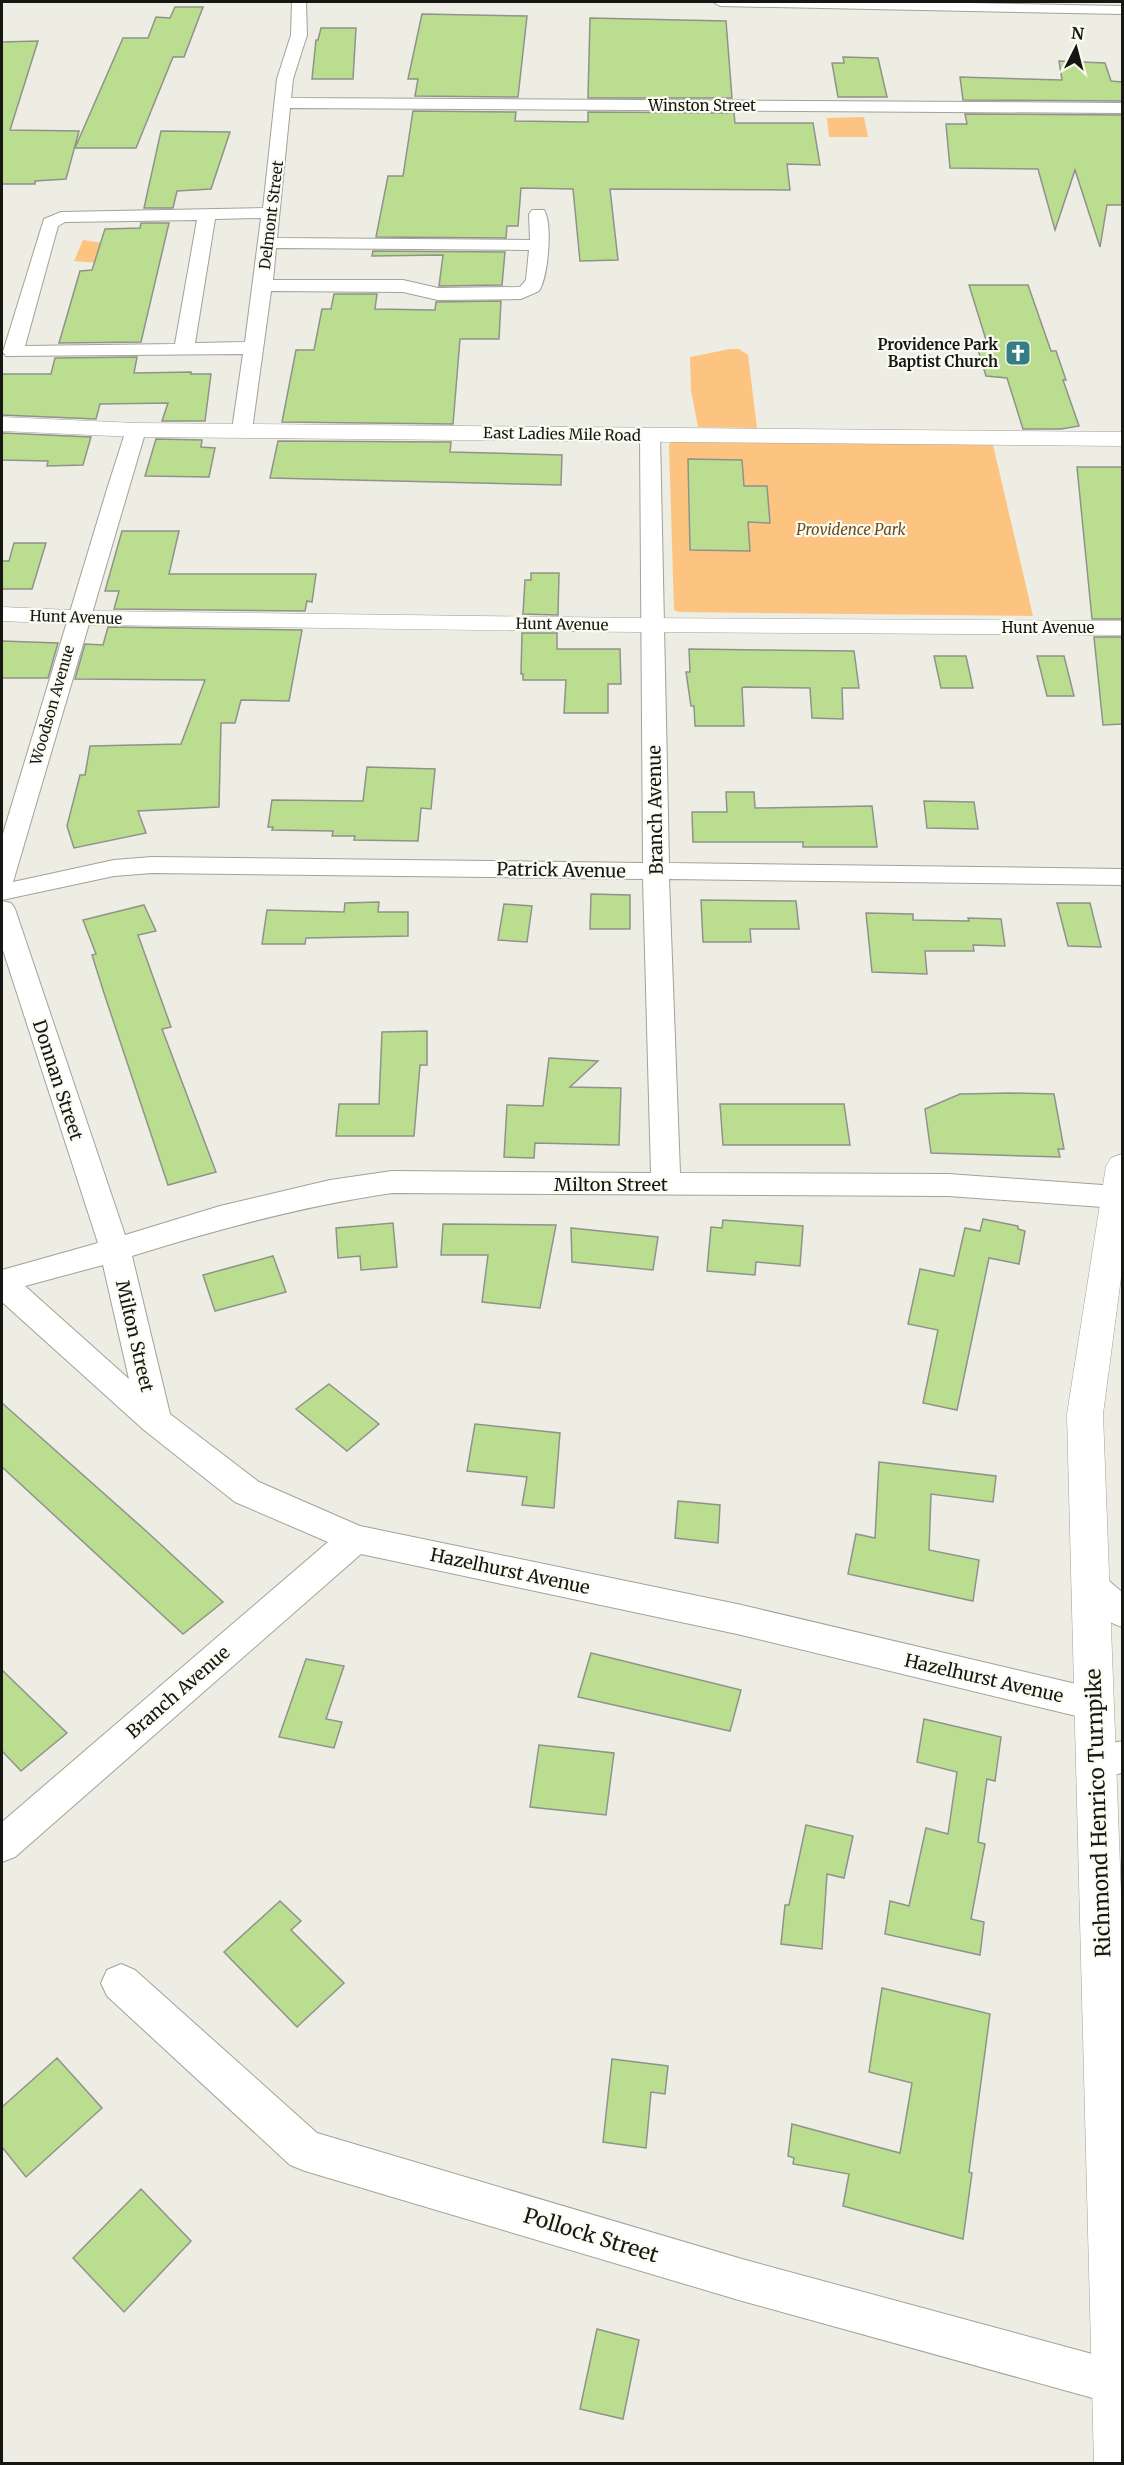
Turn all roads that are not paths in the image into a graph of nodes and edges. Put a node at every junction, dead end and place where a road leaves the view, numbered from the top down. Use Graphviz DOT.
graph roads {
  1 [pos="299,2"];
  2 [pos="720,2"];
  3 [pos="911,3"];
  4 [pos="1122,10"];
  5 [pos="282,103"];
  6 [pos="1122,108"];
  7 [pos="538,214"];
  8 [pos="270,218"];
  9 [pos="206,219"];
  10 [pos="267,243"];
  11 [pos="537,245"];
  12 [pos="263,285"];
  13 [pos="253,348"];
  14 [pos="184,349"];
  15 [pos="2,424"];
  16 [pos="136,430"];
  17 [pos="242,430"];
  18 [pos="650,435"];
  19 [pos="1122,439"];
  20 [pos="2,614"];
  21 [pos="76,618"];
  22 [pos="654,626"];
  23 [pos="1122,628"];
  24 [pos="656,871"];
  25 [pos="1122,877"];
  26 [pos="2,878"];
  27 [pos="2,892"];
  28 [pos="2,909"];
  29 [pos="1119,1181"];
  30 [pos="666,1185"];
  31 [pos="115,1250"];
  32 [pos="2,1282"];
  33 [pos="1112,1288"];
  34 [pos="155,1421"];
  35 [pos="355,1539"];
  36 [pos="1090,1585"];
  37 [pos="1122,1612"];
  38 [pos="1093,1704"];
  39 [pos="1109,1759"];
  40 [pos="2,1845"];
  41 [pos="121,1983"];
  42 [pos="1118,2234"];
  43 [pos="1118,2383"];
  44 [pos="1119,2463"];
  1 -- 5 [label="street, Delmont Street"];
  2 -- 3 [label="street"];
  3 -- 4 [label="street"];
  5 -- 6 [label="street, Winston Street"];
  5 -- 8 [label="street, Delmont Street"];
  7 -- 11 [label="street"];
  8 -- 9 [label="street"];
  8 -- 10 [label="street, Delmont Street"];
  9 -- 14 [label="street"];
  9 -- 14 [label="street"];
  10 -- 11 [label="street"];
  10 -- 12 [label="street, Delmont Street"];
  11 -- 12 [label="street"];
  12 -- 13 [label="street, Delmont Street"];
  13 -- 14 [label="street"];
  13 -- 17 [label="street, Delmont Street"];
  15 -- 16 [label="street, East Ladies Mile Road"];
  16 -- 17 [label="street, East Ladies Mile Road"];
  16 -- 21 [label="street, Woodson Avenue"];
  17 -- 18 [label="street, East Ladies Mile Road"];
  18 -- 19 [label="street, East Ladies Mile Road"];
  18 -- 22 [label="street, Branch Avenue"];
  20 -- 21 [label="street, Hunt Avenue"];
  21 -- 22 [label="street, Hunt Avenue"];
  21 -- 26 [label="street, Woodson Avenue"];
  22 -- 23 [label="street, Hunt Avenue"];
  22 -- 24 [label="street, Branch Avenue"];
  24 -- 25 [label="street, Patrick Avenue"];
  24 -- 27 [label="street, Patrick Avenue"];
  24 -- 30 [label="street, Branch Avenue"];
  28 -- 31 [label="street, Donnan Street"];
  29 -- 30 [label="street, Milton Street"];
  29 -- 33 [label="street, Richmond Henrico Turnpike"];
  30 -- 31 [label="street, Milton Street"];
  31 -- 32 [label="street, Milton Street"];
  31 -- 34 [label="street, Milton Street"];
  32 -- 34 [label="street, Hazelhurst Avenue"];
  33 -- 36 [label="street, Richmond Henrico Turnpike"];
  34 -- 35 [label="street, Hazelhurst Avenue"];
  35 -- 38 [label="street, Hazelhurst Avenue"];
  35 -- 40 [label="street, Branch Avenue"];
  36 -- 37 [label="street"];
  36 -- 38 [label="street, Richmond Henrico Turnpike"];
  38 -- 39 [label="street, Richmond Henrico Turnpike"];
  39 -- 42 [label="street, Richmond Henrico Turnpike"];
  41 -- 43 [label="street, Pollock Street"];
  42 -- 43 [label="street, Richmond Henrico Turnpike"];
  43 -- 44 [label="street, Richmond Henrico Turnpike"];
}
